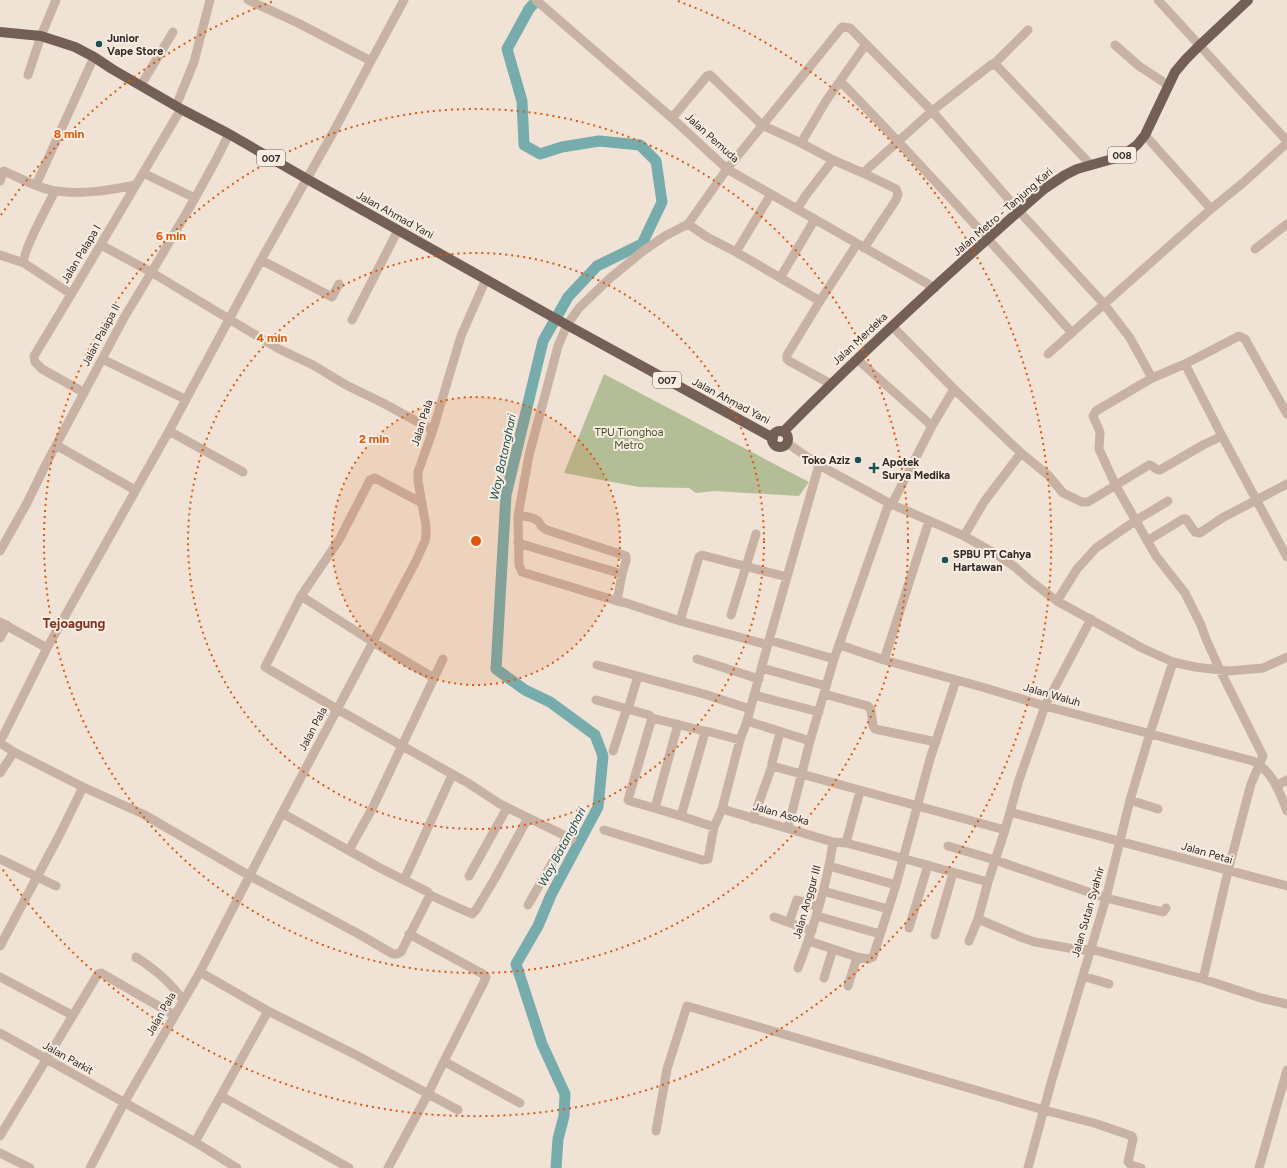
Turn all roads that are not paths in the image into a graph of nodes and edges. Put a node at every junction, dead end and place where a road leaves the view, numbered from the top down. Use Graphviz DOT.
graph roads {
  1 [pos="56,0"];
  2 [pos="210,0"];
  3 [pos="248,0"];
  4 [pos="404,0"];
  5 [pos="537,0"];
  6 [pos="1158,0"];
  7 [pos="1248,0"];
  8 [pos="1028,30"];
  9 [pos="0,32"];
  10 [pos="173,32"];
  11 [pos="41,36"];
  12 [pos="866,44"];
  13 [pos="1115,45"];
  14 [pos="1199,46"];
  15 [pos="94,57"];
  16 [pos="371,61"];
  17 [pos="994,64"];
  18 [pos="28,75"];
  19 [pos="840,81"];
  20 [pos="140,85"];
  21 [pos="1168,85"];
  22 [pos="178,107"];
  23 [pos="932,111"];
  24 [pos="672,118"];
  25 [pos="762,125"];
  26 [pos="229,134"];
  27 [pos="1145,135"];
  28 [pos="898,141"];
  29 [pos="1287,142"];
  30 [pos="801,143"];
  31 [pos="833,160"];
  32 [pos="1091,165"];
  33 [pos="727,169"];
  34 [pos="2,170"];
  35 [pos="143,173"];
  36 [pos="863,173"];
  37 [pos="307,179"];
  38 [pos="0,181"];
  39 [pos="36,185"];
  40 [pos="136,185"];
  41 [pos="55,191"];
  42 [pos="771,194"];
  43 [pos="195,198"];
  44 [pos="797,209"];
  45 [pos="1211,209"];
  46 [pos="1019,211"];
  47 [pos="814,219"];
  48 [pos="688,224"];
  49 [pos="1287,224"];
  50 [pos="398,230"];
  51 [pos="988,239"];
  52 [pos="101,245"];
  53 [pos="860,246"];
  54 [pos="1255,249"];
  55 [pos="736,252"];
  56 [pos="0,254"];
  57 [pos="261,260"];
  58 [pos="24,263"];
  59 [pos="957,267"];
  60 [pos="151,272"];
  61 [pos="780,278"];
  62 [pos="486,279"];
  63 [pos="339,284"];
  64 [pos="935,288"];
  65 [pos="71,294"];
  66 [pos="820,301"];
  67 [pos="1104,304"];
  68 [pos="228,319"];
  69 [pos="352,320"];
  70 [pos="564,324"];
  71 [pos="892,326"];
  72 [pos="1072,333"];
  73 [pos="1048,354"];
  74 [pos="102,359"];
  75 [pos="857,359"];
  76 [pos="1185,364"];
  77 [pos="1152,378"];
  78 [pos="830,384"];
  79 [pos="954,389"];
  80 [pos="84,392"];
  81 [pos="186,399"];
  82 [pos="1287,414"];
  83 [pos="932,426"];
  84 [pos="433,430"];
  85 [pos="169,431"];
  86 [pos="784,432"];
  87 [pos="1222,436"];
  88 [pos="773,438"];
  89 [pos="787,444"];
  90 [pos="56,445"];
  91 [pos="1021,453"];
  92 [pos="819,465"];
  93 [pos="243,472"];
  94 [pos="1287,484"];
  95 [pos="1116,486"];
  96 [pos="135,490"];
  97 [pos="1168,501"];
  98 [pos="1257,501"];
  99 [pos="422,503"];
  100 [pos="891,504"];
  101 [pos="518,516"];
  102 [pos="929,521"];
  103 [pos="1135,521"];
  104 [pos="756,534"];
  105 [pos="4,536"];
  106 [pos="964,536"];
  107 [pos="1147,541"];
  108 [pos="518,543"];
  109 [pos="0,551"];
  110 [pos="1287,557"];
  111 [pos="746,566"];
  112 [pos="622,574"];
  113 [pos="787,577"];
  114 [pos="302,596"];
  115 [pos="616,601"];
  116 [pos="1057,601"];
  117 [pos="731,615"];
  118 [pos="1091,619"];
  119 [pos="680,621"];
  120 [pos="3,624"];
  121 [pos="0,638"];
  122 [pos="373,642"];
  123 [pos="768,642"];
  124 [pos="840,645"];
  125 [pos="47,648"];
  126 [pos="1287,657"];
  127 [pos="443,659"];
  128 [pos="697,659"];
  129 [pos="834,659"];
  130 [pos="884,660"];
  131 [pos="1173,662"];
  132 [pos="597,665"];
  133 [pos="762,668"];
  134 [pos="1220,670"];
  135 [pos="638,676"];
  136 [pos="434,678"];
  137 [pos="759,679"];
  138 [pos="956,680"];
  139 [pos="825,690"];
  140 [pos="754,695"];
  141 [pos="596,700"];
  142 [pos="1045,706"];
  143 [pos="337,709"];
  144 [pos="628,709"];
  145 [pos="750,709"];
  146 [pos="819,712"];
  147 [pos="652,718"];
  148 [pos="747,721"];
  149 [pos="678,724"];
  150 [pos="704,731"];
  151 [pos="780,732"];
  152 [pos="1150,733"];
  153 [pos="740,740"];
  154 [pos="810,741"];
  155 [pos="936,742"];
  156 [pos="0,743"];
  157 [pos="402,746"];
  158 [pos="613,751"];
  159 [pos="14,752"];
  160 [pos="1260,764"];
  161 [pos="772,766"];
  162 [pos="0,773"];
  163 [pos="452,775"];
  164 [pos="801,775"];
  165 [pos="1287,780"];
  166 [pos="1276,786"];
  167 [pos="83,787"];
  168 [pos="860,791"];
  169 [pos="1130,800"];
  170 [pos="917,806"];
  171 [pos="508,808"];
  172 [pos="655,808"];
  173 [pos="722,809"];
  174 [pos="1158,809"];
  175 [pos="1010,812"];
  176 [pos="1287,812"];
  177 [pos="282,813"];
  178 [pos="681,816"];
  179 [pos="528,818"];
  180 [pos="753,819"];
  181 [pos="714,827"];
  182 [pos="788,828"];
  183 [pos="604,830"];
  184 [pos="1005,830"];
  185 [pos="1120,841"];
  186 [pos="833,842"];
  187 [pos="846,843"];
  188 [pos="948,846"];
  189 [pos="349,850"];
  190 [pos="0,859"];
  191 [pos="903,859"];
  192 [pos="995,860"];
  193 [pos="830,866"];
  194 [pos="928,866"];
  195 [pos="1228,871"];
  196 [pos="953,872"];
  197 [pos="250,876"];
  198 [pos="469,876"];
  199 [pos="37,877"];
  200 [pos="404,880"];
  201 [pos="988,882"];
  202 [pos="896,885"];
  203 [pos="56,886"];
  204 [pos="1287,886"];
  205 [pos="824,891"];
  206 [pos="430,895"];
  207 [pos="1106,898"];
  208 [pos="528,905"];
  209 [pos="1166,908"];
  210 [pos="888,909"];
  211 [pos="818,912"];
  212 [pos="774,917"];
  213 [pos="978,918"];
  214 [pos="789,922"];
  215 [pos="909,928"];
  216 [pos="812,931"];
  217 [pos="409,934"];
  218 [pos="880,934"];
  219 [pos="935,935"];
  220 [pos="809,941"];
  221 [pos="969,941"];
  222 [pos="0,946"];
  223 [pos="833,949"];
  224 [pos="1090,949"];
  225 [pos="858,956"];
  226 [pos="136,958"];
  227 [pos="798,968"];
  228 [pos="200,972"];
  229 [pos="1083,976"];
  230 [pos="0,978"];
  231 [pos="824,978"];
  232 [pos="1203,979"];
  233 [pos="1109,984"];
  234 [pos="848,986"];
  235 [pos="183,1000"];
  236 [pos="1287,1004"];
  237 [pos="268,1011"];
  238 [pos="72,1015"];
  239 [pos="174,1015"];
  240 [pos="0,1033"];
  241 [pos="46,1060"];
  242 [pos="443,1063"];
  243 [pos="1287,1070"];
  244 [pos="428,1094"];
  245 [pos="221,1096"];
  246 [pos="520,1103"];
  247 [pos="124,1104"];
  248 [pos="458,1110"];
  249 [pos="1044,1110"];
  250 [pos="656,1131"];
  251 [pos="0,1136"];
  252 [pos="195,1142"];
  253 [pos="0,1153"];
  254 [pos="30,1168"];
  255 [pos="90,1168"];
  256 [pos="237,1168"];
  257 [pos="349,1168"];
  258 [pos="388,1168"];
  259 [pos="1028,1168"];
  260 [pos="1141,1168"];
  261 [pos="1258,1168"];
  1 -- 11 [label="street"];
  2 -- 22 [label="street, Jalan Palapa I"];
  3 -- 16 [label="street"];
  4 -- 16 [label="street"];
  5 -- 24 [label="street, Jalan Pemuda"];
  6 -- 14 [label="street"];
  7 -- 14 [label="main road, Jalan Metro - Tanjung Kari / 008"];
  8 -- 17 [label="street"];
  9 -- 11 [label="main road, Jalan Ahmad Yani / 007"];
  10 -- 20 [label="street"];
  11 -- 15 [label="main road, Jalan Ahmad Yani / 007"];
  11 -- 18 [label="street"];
  12 -- 19 [label="street"];
  12 -- 23 [label="street"];
  12 -- 25 [label="street"];
  13 -- 21 [label="street"];
  14 -- 21 [label="main road, Jalan Metro - Tanjung Kari / 008"];
  14 -- 29 [label="street"];
  15 -- 20 [label="main road, Jalan Ahmad Yani / 007"];
  15 -- 39 [label="street"];
  16 -- 37 [label="street"];
  17 -- 23 [label="street"];
  17 -- 32 [label="street"];
  19 -- 28 [label="street"];
  19 -- 30 [label="street"];
  20 -- 22 [label="main road, Jalan Ahmad Yani / 007"];
  21 -- 27 [label="main road, Jalan Metro - Tanjung Kari / 008"];
  22 -- 26 [label="main road, Jalan Ahmad Yani / 007"];
  22 -- 35 [label="street, Jalan Palapa I"];
  23 -- 28 [label="street"];
  23 -- 46 [label="street"];
  24 -- 25 [label="street"];
  24 -- 33 [label="street, Jalan Pemuda"];
  25 -- 30 [label="street"];
  25 -- 33 [label="street"];
  26 -- 37 [label="main road, Jalan Ahmad Yani / 007"];
  26 -- 43 [label="street, Jalan Palapa II"];
  27 -- 32 [label="main road, Jalan Metro - Tanjung Kari / 008"];
  27 -- 45 [label="street"];
  28 -- 36 [label="street"];
  28 -- 51 [label="street"];
  29 -- 45 [label="street"];
  30 -- 31 [label="street"];
  31 -- 36 [label="street"];
  31 -- 44 [label="street"];
  32 -- 46 [label="main road, Jalan Metro - Tanjung Kari / 008"];
  33 -- 42 [label="street, Jalan Pemuda"];
  33 -- 48 [label="street"];
  34 -- 38 [label="street"];
  34 -- 39 [label="street"];
  35 -- 40 [label="street, Jalan Palapa I"];
  35 -- 43 [label="street"];
  36 -- 53 [label="street"];
  37 -- 50 [label="main road, Jalan Ahmad Yani / 007"];
  37 -- 57 [label="street"];
  39 -- 41 [label="street"];
  40 -- 41 [label="street"];
  40 -- 52 [label="street, Jalan Palapa I"];
  41 -- 58 [label="street"];
  42 -- 44 [label="street, Jalan Pemuda"];
  42 -- 55 [label="street"];
  43 -- 60 [label="street, Jalan Palapa II"];
  44 -- 47 [label="street, Jalan Pemuda"];
  45 -- 67 [label="street"];
  46 -- 51 [label="main road, Jalan Metro - Tanjung Kari / 008"];
  46 -- 67 [label="street"];
  47 -- 53 [label="street, Jalan Pemuda"];
  47 -- 61 [label="street"];
  48 -- 55 [label="street"];
  48 -- 70 [label="street"];
  49 -- 54 [label="street"];
  50 -- 62 [label="main road, Jalan Ahmad Yani / 007"];
  50 -- 69 [label="street"];
  51 -- 59 [label="main road, Jalan Metro - Tanjung Kari / 008"];
  51 -- 72 [label="street"];
  52 -- 60 [label="street"];
  52 -- 65 [label="street, Jalan Palapa I"];
  53 -- 64 [label="street, Jalan Pemuda"];
  53 -- 66 [label="street"];
  55 -- 61 [label="street"];
  56 -- 58 [label="street"];
  57 -- 63 [label="street"];
  57 -- 68 [label="street"];
  58 -- 65 [label="street"];
  59 -- 64 [label="main road, Jalan Merdeka / 008"];
  60 -- 68 [label="street"];
  60 -- 74 [label="street, Jalan Palapa II"];
  61 -- 66 [label="street"];
  62 -- 70 [label="main road, Jalan Ahmad Yani / 007"];
  62 -- 84 [label="street, Jalan Pala"];
  64 -- 71 [label="main road, Jalan Merdeka / 008"];
  65 -- 80 [label="street, Jalan Palapa I"];
  66 -- 78 [label="street"];
  67 -- 72 [label="street"];
  67 -- 77 [label="street"];
  68 -- 81 [label="street"];
  68 -- 84 [label="street"];
  70 -- 88 [label="main road, Jalan Ahmad Yani / 007"];
  70 -- 101 [label="street"];
  71 -- 75 [label="main road, Jalan Merdeka / 008"];
  71 -- 79 [label="street"];
  72 -- 73 [label="street"];
  74 -- 80 [label="street, Jalan Palapa II"];
  74 -- 81 [label="street"];
  75 -- 78 [label="main road, Jalan Merdeka / 008"];
  75 -- 83 [label="street"];
  76 -- 77 [label="street"];
  76 -- 82 [label="street"];
  76 -- 87 [label="street"];
  77 -- 95 [label="street"];
  78 -- 86 [label="main road, Jalan Merdeka / 008"];
  79 -- 83 [label="street"];
  79 -- 91 [label="street"];
  80 -- 90 [label="street, Jalan Palapa II"];
  81 -- 85 [label="street"];
  83 -- 100 [label="street"];
  84 -- 99 [label="street, Jalan Pala"];
  85 -- 93 [label="street"];
  85 -- 96 [label="street"];
  86 -- 88 [label="main road, 008"];
  86 -- 89 [label="main road"];
  87 -- 95 [label="street"];
  87 -- 98 [label="street"];
  88 -- 89 [label="main road"];
  89 -- 92 [label="street"];
  90 -- 96 [label="street"];
  90 -- 105 [label="street, Jalan Palapa II"];
  91 -- 95 [label="street"];
  91 -- 106 [label="street"];
  92 -- 100 [label="street"];
  92 -- 113 [label="street"];
  94 -- 98 [label="street"];
  95 -- 103 [label="street"];
  96 -- 125 [label="street"];
  97 -- 103 [label="street"];
  98 -- 107 [label="street"];
  98 -- 110 [label="street"];
  99 -- 114 [label="street"];
  99 -- 122 [label="street, Jalan Pala"];
  100 -- 102 [label="street"];
  100 -- 124 [label="street"];
  101 -- 108 [label="street"];
  101 -- 112 [label="street"];
  102 -- 106 [label="street"];
  102 -- 130 [label="street"];
  103 -- 107 [label="street"];
  103 -- 116 [label="street"];
  104 -- 111 [label="street"];
  105 -- 109 [label="street, Jalan Palapa II"];
  106 -- 116 [label="street"];
  107 -- 134 [label="street"];
  108 -- 112 [label="street"];
  108 -- 115 [label="street"];
  111 -- 113 [label="street"];
  111 -- 117 [label="street"];
  111 -- 119 [label="street"];
  112 -- 115 [label="street"];
  113 -- 123 [label="street"];
  114 -- 122 [label="street"];
  114 -- 143 [label="street"];
  115 -- 119 [label="street"];
  116 -- 118 [label="street"];
  118 -- 131 [label="street"];
  118 -- 142 [label="street"];
  119 -- 123 [label="street"];
  120 -- 121 [label="street"];
  120 -- 125 [label="street"];
  122 -- 136 [label="street"];
  122 -- 143 [label="street, Jalan Pala"];
  123 -- 129 [label="street"];
  123 -- 133 [label="street"];
  124 -- 129 [label="street"];
  124 -- 130 [label="street, Jalan Waluh"];
  125 -- 156 [label="street"];
  126 -- 134 [label="street"];
  127 -- 136 [label="street"];
  128 -- 137 [label="street"];
  129 -- 139 [label="street"];
  130 -- 138 [label="street, Jalan Waluh"];
  131 -- 134 [label="street"];
  131 -- 152 [label="street, Jalan Sutan Syahrir"];
  132 -- 135 [label="street"];
  133 -- 137 [label="street"];
  133 -- 139 [label="street"];
  134 -- 160 [label="street"];
  135 -- 144 [label="street"];
  135 -- 145 [label="street"];
  136 -- 157 [label="street"];
  137 -- 140 [label="street"];
  138 -- 142 [label="street, Jalan Waluh"];
  138 -- 155 [label="street"];
  139 -- 146 [label="street"];
  139 -- 155 [label="street"];
  140 -- 145 [label="street"];
  140 -- 146 [label="street"];
  141 -- 144 [label="street"];
  142 -- 152 [label="street, Jalan Waluh"];
  142 -- 175 [label="street"];
  143 -- 157 [label="street"];
  143 -- 177 [label="street, Jalan Pala"];
  144 -- 147 [label="street"];
  144 -- 158 [label="street"];
  145 -- 148 [label="street"];
  146 -- 154 [label="street"];
  147 -- 149 [label="street"];
  147 -- 172 [label="street"];
  148 -- 151 [label="street"];
  148 -- 153 [label="street"];
  149 -- 150 [label="street"];
  149 -- 172 [label="street"];
  150 -- 153 [label="street"];
  150 -- 178 [label="street"];
  151 -- 154 [label="street"];
  151 -- 161 [label="street"];
  152 -- 160 [label="street, Jalan Waluh"];
  152 -- 169 [label="street, Jalan Sutan Syahrir"];
  153 -- 173 [label="street"];
  154 -- 164 [label="street"];
  155 -- 170 [label="street"];
  156 -- 159 [label="street"];
  157 -- 163 [label="street"];
  157 -- 189 [label="street"];
  159 -- 162 [label="street"];
  159 -- 167 [label="street"];
  160 -- 166 [label="street"];
  160 -- 195 [label="street"];
  161 -- 164 [label="street"];
  161 -- 180 [label="street"];
  163 -- 171 [label="street"];
  163 -- 200 [label="street"];
  164 -- 168 [label="street"];
  164 -- 182 [label="street"];
  165 -- 166 [label="street"];
  166 -- 176 [label="street"];
  167 -- 197 [label="street"];
  167 -- 199 [label="street"];
  168 -- 170 [label="street"];
  168 -- 187 [label="street"];
  169 -- 174 [label="street"];
  169 -- 185 [label="street, Jalan Sutan Syahrir"];
  170 -- 184 [label="street"];
  170 -- 191 [label="street"];
  171 -- 179 [label="street"];
  171 -- 198 [label="street"];
  172 -- 178 [label="street"];
  173 -- 180 [label="street, Jalan Asoka"];
  173 -- 181 [label="street"];
  175 -- 184 [label="street"];
  175 -- 185 [label="street, Jalan Petai"];
  177 -- 189 [label="street"];
  177 -- 197 [label="street, Jalan Pala"];
  178 -- 181 [label="street"];
  179 -- 206 [label="street"];
  179 -- 208 [label="street"];
  180 -- 182 [label="street, Jalan Asoka"];
  181 -- 183 [label="street"];
  182 -- 186 [label="street, Jalan Asoka"];
  184 -- 192 [label="street"];
  185 -- 195 [label="street, Jalan Petai"];
  185 -- 207 [label="street, Jalan Sutan Syahrir"];
  186 -- 187 [label="street, Jalan Asoka"];
  186 -- 193 [label="street, Jalan Anggur III"];
  187 -- 191 [label="street, Jalan Asoka"];
  188 -- 192 [label="street"];
  189 -- 200 [label="street"];
  190 -- 199 [label="street"];
  191 -- 194 [label="street, Jalan Asoka"];
  191 -- 202 [label="street"];
  192 -- 201 [label="street"];
  192 -- 207 [label="street"];
  193 -- 202 [label="street"];
  193 -- 205 [label="street, Jalan Anggur III"];
  194 -- 196 [label="street, Jalan Asoka"];
  194 -- 215 [label="street"];
  195 -- 204 [label="street, Jalan Petai"];
  195 -- 232 [label="street"];
  196 -- 201 [label="street, Jalan Asoka"];
  196 -- 219 [label="street"];
  197 -- 217 [label="street"];
  197 -- 228 [label="street, Jalan Pala"];
  199 -- 203 [label="street"];
  199 -- 222 [label="street"];
  200 -- 206 [label="street"];
  201 -- 213 [label="street"];
  202 -- 210 [label="street"];
  205 -- 210 [label="street"];
  205 -- 211 [label="street, Jalan Anggur III"];
  206 -- 217 [label="street"];
  207 -- 209 [label="street"];
  207 -- 224 [label="street, Jalan Sutan Syahrir"];
  210 -- 218 [label="street"];
  211 -- 214 [label="street"];
  211 -- 216 [label="street, Jalan Anggur III"];
  211 -- 218 [label="street"];
  212 -- 214 [label="street"];
  213 -- 221 [label="street"];
  213 -- 224 [label="street"];
  214 -- 216 [label="street"];
  216 -- 220 [label="street, Jalan Anggur III"];
  217 -- 242 [label="street"];
  218 -- 225 [label="street"];
  220 -- 223 [label="street"];
  220 -- 227 [label="street, Jalan Anggur III"];
  223 -- 225 [label="street"];
  223 -- 231 [label="street"];
  224 -- 229 [label="street, Jalan Sutan Syahrir"];
  224 -- 232 [label="street"];
  225 -- 234 [label="street"];
  226 -- 235 [label="street"];
  228 -- 235 [label="street, Jalan Pala"];
  228 -- 237 [label="street"];
  229 -- 233 [label="street"];
  229 -- 249 [label="street, Jalan Sutan Syahrir"];
  230 -- 238 [label="street"];
  232 -- 236 [label="street"];
  235 -- 239 [label="street, Jalan Pala"];
  237 -- 244 [label="street"];
  237 -- 245 [label="street"];
  238 -- 239 [label="street"];
  238 -- 241 [label="street"];
  239 -- 247 [label="street, Jalan Pala"];
  240 -- 241 [label="street, Jalan Parkit"];
  241 -- 247 [label="street, Jalan Parkit"];
  241 -- 251 [label="street"];
  242 -- 244 [label="street"];
  242 -- 246 [label="street"];
  243 -- 261 [label="street"];
  244 -- 248 [label="street"];
  244 -- 258 [label="street"];
  245 -- 252 [label="street"];
  245 -- 257 [label="street"];
  247 -- 252 [label="street, Jalan Parkit"];
  247 -- 255 [label="street, Jalan Pala"];
  249 -- 250 [label="street"];
  249 -- 259 [label="street, Jalan Sutan Syahrir"];
  249 -- 260 [label="street"];
  252 -- 256 [label="street, Jalan Parkit"];
  253 -- 254 [label="street"];
}
